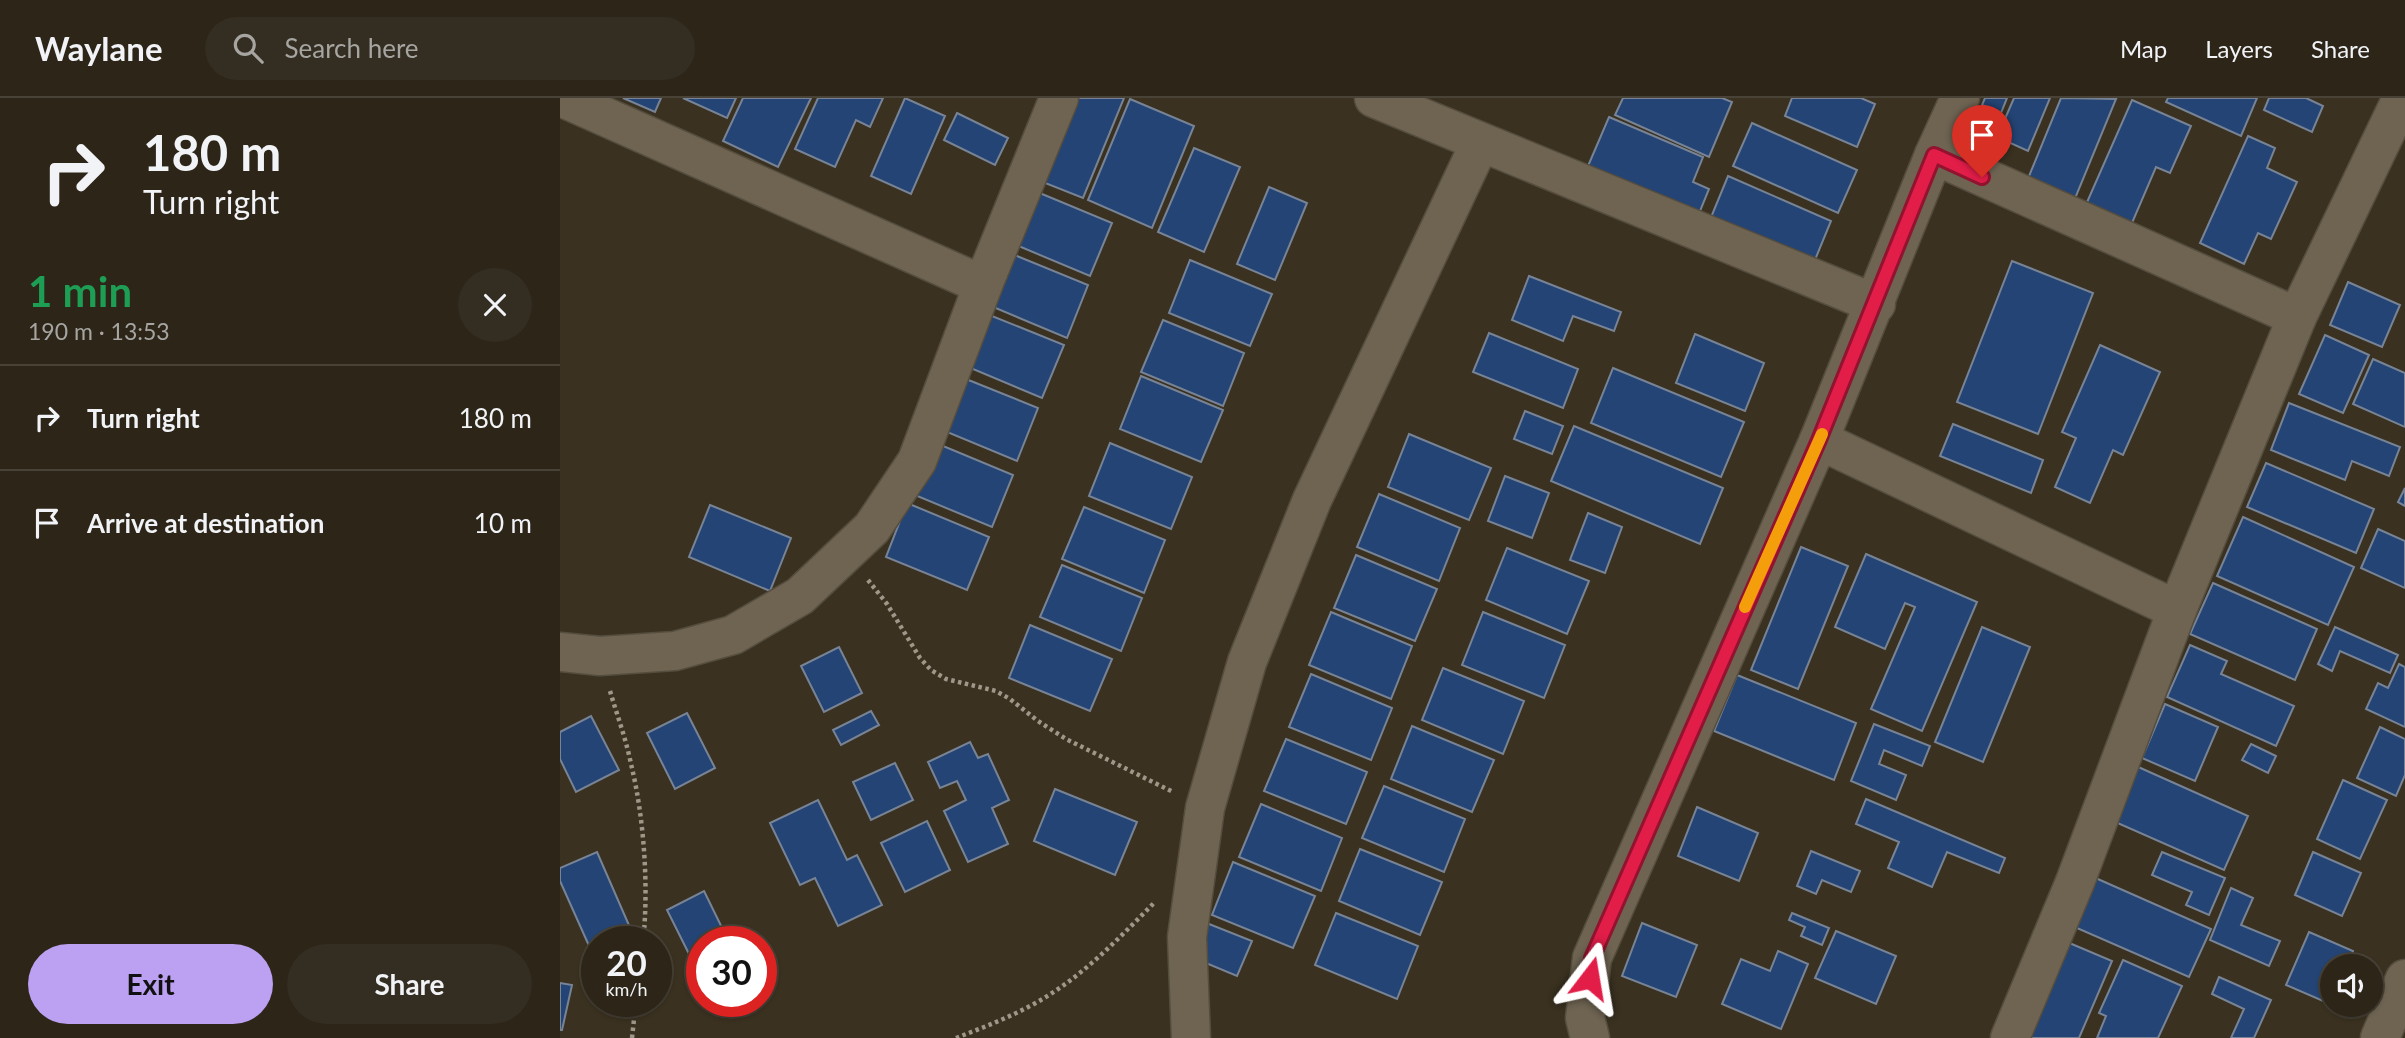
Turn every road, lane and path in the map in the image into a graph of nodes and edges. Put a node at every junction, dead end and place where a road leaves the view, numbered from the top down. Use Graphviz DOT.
graph roads {
  1 [pos="563,98"];
  2 [pos="1059,98"];
  3 [pos="1374,98"];
  4 [pos="1960,98"];
  5 [pos="2402,98"];
  6 [pos="1480,143"];
  7 [pos="1934,155"];
  8 [pos="983,285"];
  9 [pos="1876,304"];
  10 [pos="2297,317"];
  11 [pos="1819,440"];
  12 [pos="847,551"];
  13 [pos="2176,610"];
  14 [pos="560,652"];
  15 [pos="600,656"];
  16 [pos="1205,808"];
  17 [pos="1161,896"];
  18 [pos="644,926"];
  19 [pos="2405,979"];
  20 [pos="634,1017"];
  21 [pos="632,1038"];
  22 [pos="956,1038"];
  23 [pos="1191,1038"];
  24 [pos="1590,1038"];
  25 [pos="2010,1038"];
  26 [pos="2380,1038"];
  1 -- 8 [label="street"];
  2 -- 8 [label="street"];
  3 -- 6 [label="street"];
  4 -- 7 [label="street"];
  5 -- 10 [label="street"];
  6 -- 9 [label="street"];
  6 -- 16 [label="street"];
  7 -- 9 [label="street"];
  7 -- 10 [label="street"];
  8 -- 12 [label="street"];
  9 -- 11 [label="street"];
  10 -- 13 [label="street"];
  11 -- 13 [label="street"];
  11 -- 24 [label="street"];
  12 -- 15 [label="street"];
  12 -- 16 [label="path"];
  13 -- 25 [label="street"];
  14 -- 15 [label="street"];
  15 -- 18 [label="path"];
  16 -- 23 [label="street"];
  17 -- 22 [label="path"];
  19 -- 26 [label="street"];
  20 -- 21 [label="path"];
}
